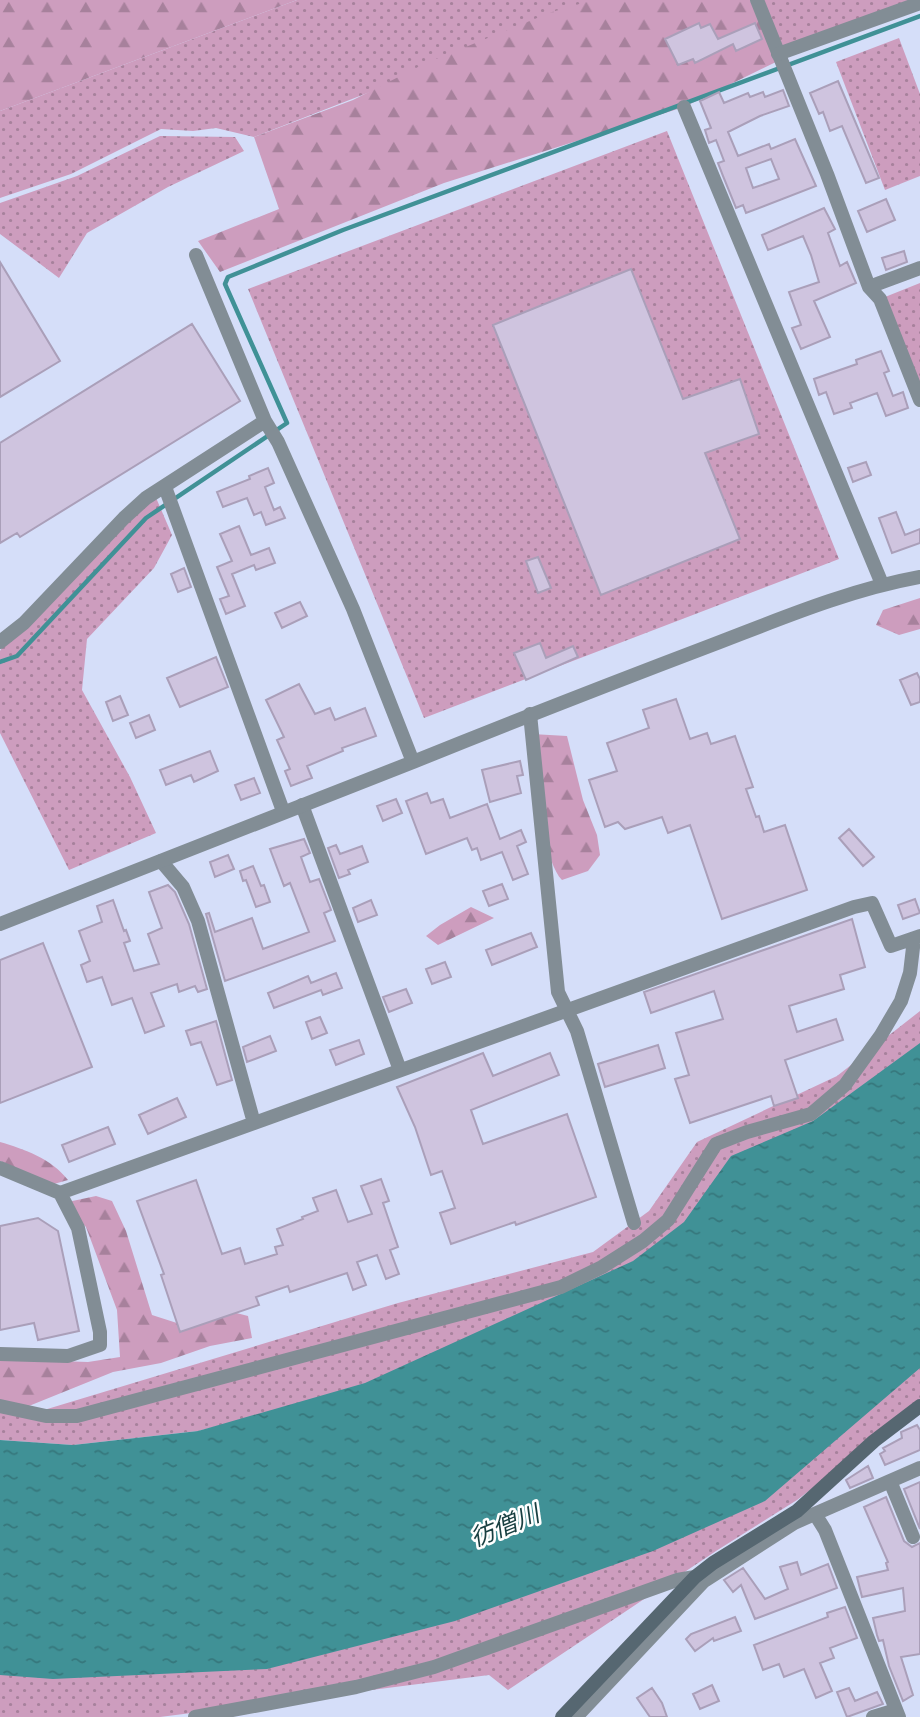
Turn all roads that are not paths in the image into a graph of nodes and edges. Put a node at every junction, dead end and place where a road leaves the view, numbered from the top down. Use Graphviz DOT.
graph roads {
  1 [pos="757,0"];
  2 [pos="920,3"];
  3 [pos="778,54"];
  4 [pos="684,107"];
  5 [pos="196,255"];
  6 [pos="920,268"];
  7 [pos="869,286"];
  8 [pos="920,400"];
  9 [pos="265,422"];
  10 [pos="165,487"];
  11 [pos="920,577"];
  12 [pos="882,584"];
  13 [pos="0,642"];
  14 [pos="530,714"];
  15 [pos="413,762"];
  16 [pos="302,806"];
  17 [pos="283,811"];
  18 [pos="162,861"];
  19 [pos="0,924"];
  20 [pos="917,937"];
  21 [pos="565,1008"];
  22 [pos="400,1070"];
  23 [pos="254,1123"];
  24 [pos="0,1168"];
  25 [pos="60,1193"];
  26 [pos="634,1223"];
  27 [pos="0,1354"];
  28 [pos="0,1406"];
  29 [pos="920,1406"];
  30 [pos="920,1468"];
  31 [pos="890,1481"];
  32 [pos="815,1514"];
  33 [pos="913,1537"];
  34 [pos="700,1579"];
  35 [pos="897,1713"];
  36 [pos="195,1717"];
  37 [pos="562,1717"];
  38 [pos="576,1717"];
  39 [pos="873,1717"];
  1 -- 3 [label="street"];
  2 -- 3 [label="street"];
  3 -- 7 [label="street"];
  4 -- 12 [label="street"];
  5 -- 9 [label="street"];
  6 -- 7 [label="street"];
  7 -- 8 [label="street"];
  9 -- 10 [label="street"];
  9 -- 15 [label="street"];
  10 -- 13 [label="street"];
  10 -- 17 [label="street"];
  11 -- 12 [label="street"];
  12 -- 14 [label="street"];
  14 -- 15 [label="street"];
  14 -- 21 [label="street"];
  15 -- 16 [label="street"];
  16 -- 17 [label="street"];
  16 -- 22 [label="street"];
  17 -- 18 [label="street"];
  18 -- 19 [label="street"];
  18 -- 23 [label="street"];
  20 -- 21 [label="street"];
  20 -- 28 [label="street"];
  21 -- 22 [label="street"];
  21 -- 26 [label="street"];
  22 -- 23 [label="street"];
  23 -- 25 [label="street"];
  24 -- 25 [label="street"];
  25 -- 27 [label="street"];
  29 -- 34 [label="main road"];
  30 -- 31 [label="street"];
  31 -- 32 [label="street"];
  31 -- 33 [label="street"];
  32 -- 34 [label="street"];
  32 -- 35 [label="street"];
  34 -- 36 [label="street"];
  34 -- 37 [label="main road"];
  34 -- 38 [label="street"];
  35 -- 39 [label="street"];
}
